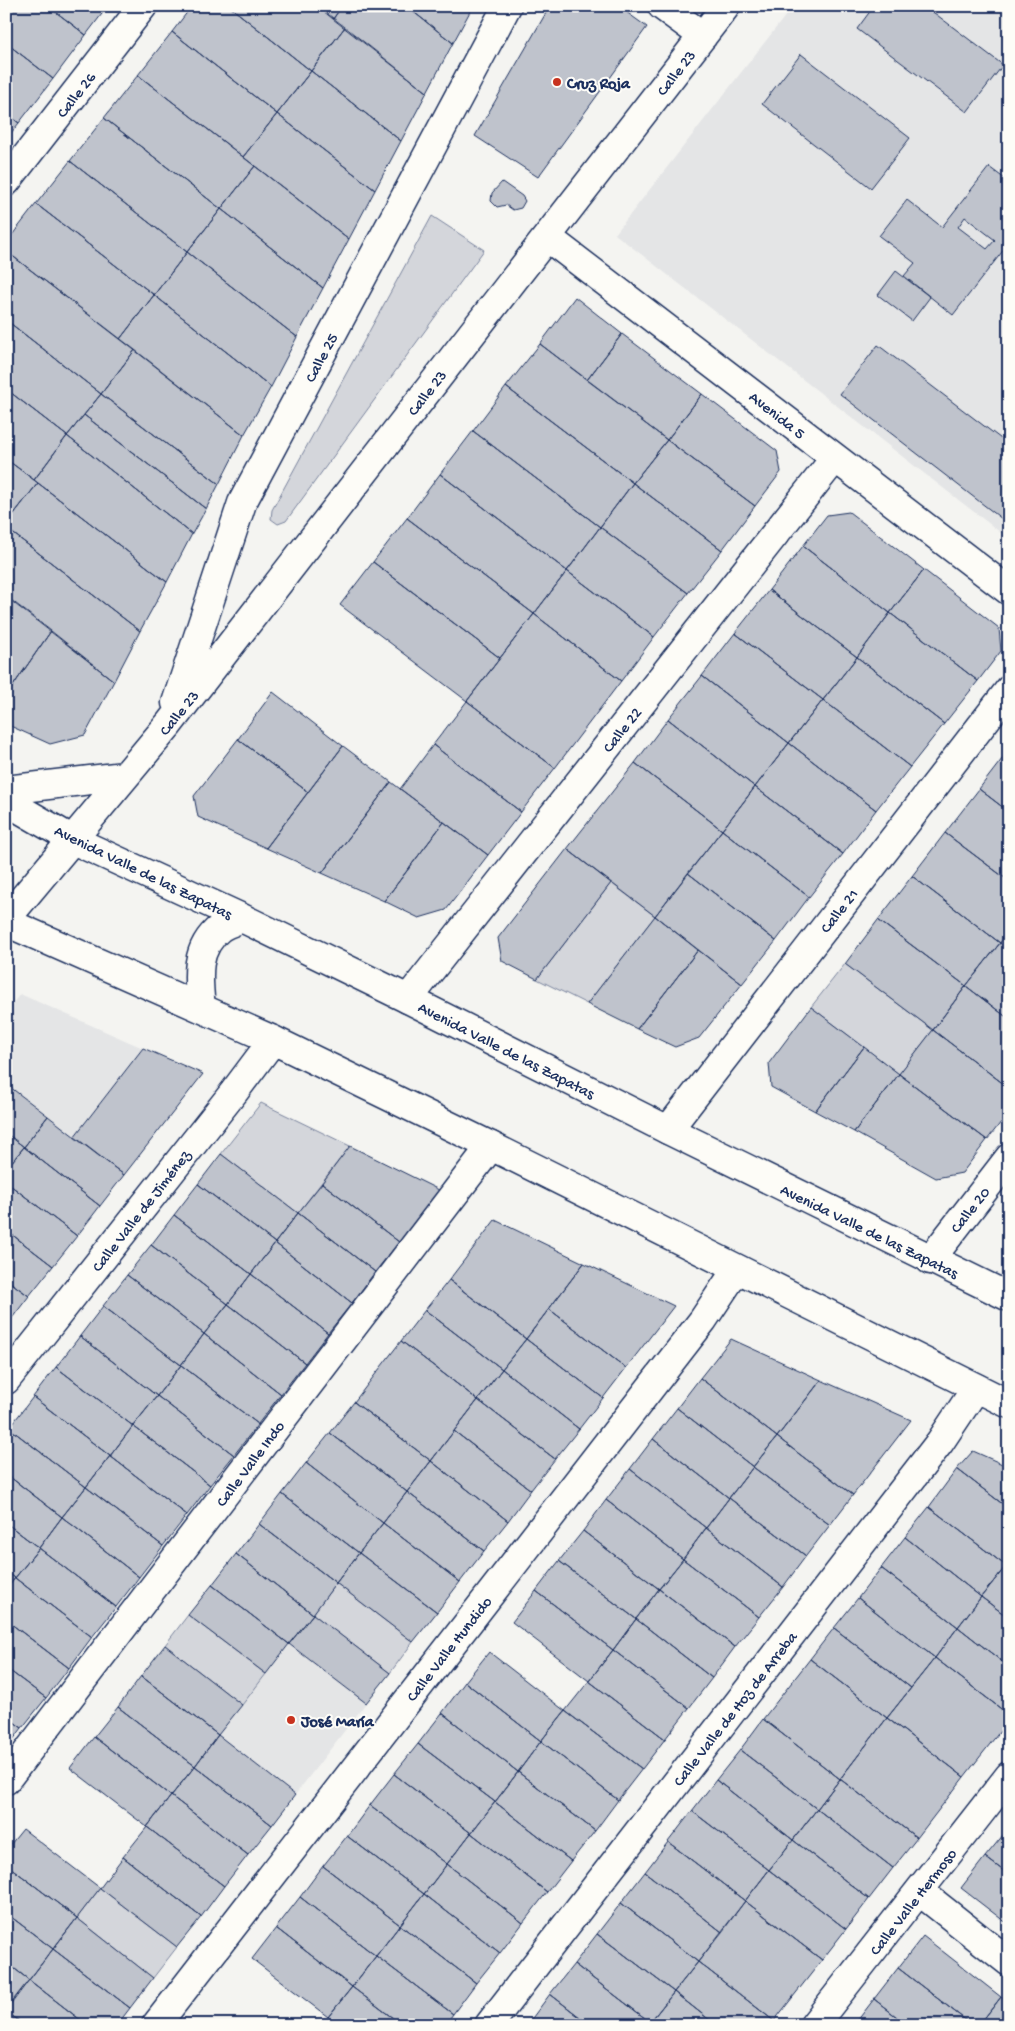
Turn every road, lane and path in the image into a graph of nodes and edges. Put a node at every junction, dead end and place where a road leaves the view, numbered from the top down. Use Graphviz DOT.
graph roads {
  1 [pos="144,6"];
  2 [pos="507,6"];
  3 [pos="662,6"];
  4 [pos="726,6"];
  5 [pos="703,36"];
  6 [pos="6,182"];
  7 [pos="547,237"];
  8 [pos="835,458"];
  9 [pos="1009,591"];
  10 [pos="1009,690"];
  11 [pos="169,724"];
  12 [pos="124,776"];
  13 [pos="6,790"];
  14 [pos="6,801"];
  15 [pos="73,840"];
  16 [pos="242,918"];
  17 [pos="6,920"];
  18 [pos="408,999"];
  19 [pos="201,1008"];
  20 [pos="273,1040"];
  21 [pos="668,1130"];
  22 [pos="491,1146"];
  23 [pos="1009,1158"];
  24 [pos="930,1260"];
  25 [pos="737,1269"];
  26 [pos="1009,1298"];
  27 [pos="6,1380"];
  28 [pos="976,1388"];
  29 [pos="1009,1404"];
  30 [pos="1009,1776"];
  31 [pos="6,1780"];
  32 [pos="919,1891"];
  33 [pos="1009,1962"];
  34 [pos="156,2025"];
  35 [pos="489,2025"];
  36 [pos="814,2025"];
  1 -- 6 [label="street, Calle 26"];
  2 -- 11 [label="street, Calle 25"];
  3 -- 5 [label="street"];
  4 -- 5 [label="street, Calle 23"];
  5 -- 7 [label="street, Calle 23"];
  7 -- 8 [label="street, Avenida 5"];
  7 -- 11 [label="street, Calle 23"];
  8 -- 9 [label="street, Avenida 5"];
  8 -- 18 [label="street, Calle 22"];
  10 -- 21 [label="street, Calle 21"];
  11 -- 12 [label="street, Calle 23"];
  12 -- 13 [label="street"];
  12 -- 15 [label="street, Calle 23"];
  14 -- 15 [label="street, Avenida Valle de las Zapatas"];
  15 -- 16 [label="street, Avenida Valle de las Zapatas"];
  15 -- 17 [label="street, Calle 23"];
  16 -- 18 [label="street, Avenida Valle de las Zapatas"];
  16 -- 19 [label="street"];
  17 -- 19 [label="street"];
  18 -- 21 [label="street, Avenida Valle de las Zapatas"];
  19 -- 20 [label="street"];
  20 -- 22 [label="street"];
  20 -- 27 [label="street, Calle Valle de Jiménez"];
  21 -- 24 [label="street, Avenida Valle de las Zapatas"];
  22 -- 25 [label="street"];
  22 -- 31 [label="street, Calle Valle Indo"];
  23 -- 24 [label="street, Calle 20"];
  24 -- 26 [label="street, Avenida Valle de las Zapatas"];
  25 -- 28 [label="street"];
  25 -- 34 [label="street, Calle Valle Hundido"];
  28 -- 29 [label="street"];
  28 -- 35 [label="street, Calle Valle de Hoz de Arreba"];
  30 -- 32 [label="street, Calle Valle Hermoso"];
  32 -- 33 [label="street"];
  32 -- 36 [label="street, Calle Valle Hermoso"];
}
